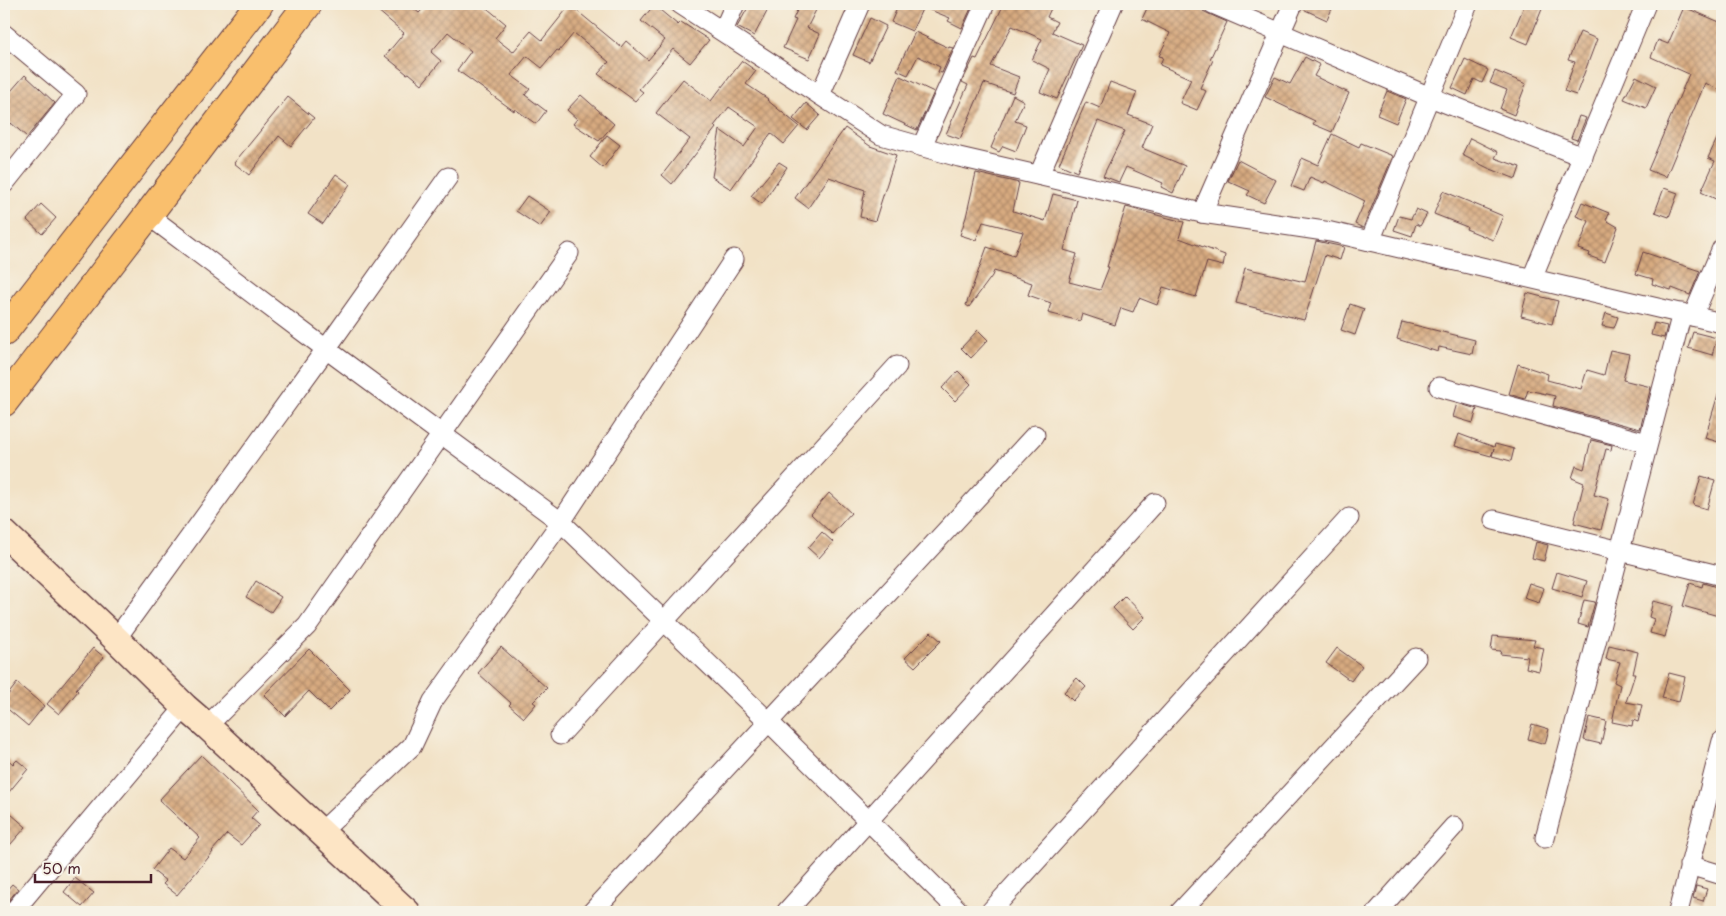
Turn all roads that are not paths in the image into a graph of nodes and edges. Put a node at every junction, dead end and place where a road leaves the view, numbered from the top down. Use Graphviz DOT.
graph roads {
  1 [pos="259,4"];
  2 [pos="308,4"];
  3 [pos="680,4"];
  4 [pos="734,4"];
  5 [pos="860,4"];
  6 [pos="985,4"];
  7 [pos="1113,4"];
  8 [pos="1213,4"];
  9 [pos="1293,4"];
  10 [pos="1468,4"];
  11 [pos="1646,4"];
  12 [pos="723,31"];
  13 [pos="1281,32"];
  14 [pos="4,34"];
  15 [pos="820,95"];
  16 [pos="1430,97"];
  17 [pos="922,146"];
  18 [pos="1583,157"];
  19 [pos="1039,175"];
  20 [pos="448,177"];
  21 [pos="4,184"];
  22 [pos="1202,213"];
  23 [pos="148,215"];
  24 [pos="1370,241"];
  25 [pos="1722,248"];
  26 [pos="569,253"];
  27 [pos="734,259"];
  28 [pos="1532,278"];
  29 [pos="1688,314"];
  30 [pos="1722,323"];
  31 [pos="4,332"];
  32 [pos="326,349"];
  33 [pos="897,366"];
  34 [pos="1439,387"];
  35 [pos="4,402"];
  36 [pos="1035,434"];
  37 [pos="442,435"];
  38 [pos="1648,444"];
  39 [pos="1155,503"];
  40 [pos="1348,518"];
  41 [pos="1494,520"];
  42 [pos="561,522"];
  43 [pos="4,533"];
  44 [pos="1619,552"];
  45 [pos="1722,576"];
  46 [pos="665,622"];
  47 [pos="116,639"];
  48 [pos="1416,658"];
  49 [pos="184,707"];
  50 [pos="769,722"];
  51 [pos="207,726"];
  52 [pos="560,735"];
  53 [pos="1722,741"];
  54 [pos="868,822"];
  55 [pos="1454,826"];
  56 [pos="321,832"];
  57 [pos="1545,838"];
  58 [pos="1689,865"];
  59 [pos="1722,875"];
  60 [pos="13,912"];
  61 [pos="407,912"];
  62 [pos="592,912"];
  63 [pos="786,912"];
  64 [pos="960,912"];
  65 [pos="990,912"];
  66 [pos="1180,912"];
  67 [pos="1377,912"];
  68 [pos="1678,912"];
  1 -- 31 [label="main road"];
  2 -- 23 [label="main road"];
  3 -- 12 [label="street"];
  4 -- 12 [label="street"];
  5 -- 15 [label="street"];
  6 -- 17 [label="street"];
  7 -- 19 [label="street"];
  8 -- 13 [label="street"];
  9 -- 13 [label="street"];
  10 -- 16 [label="street"];
  11 -- 18 [label="street"];
  12 -- 15 [label="street"];
  13 -- 16 [label="street"];
  13 -- 22 [label="street"];
  14 -- 21 [label="street"];
  15 -- 17 [label="street"];
  16 -- 18 [label="street"];
  16 -- 24 [label="street"];
  17 -- 19 [label="street"];
  18 -- 28 [label="street"];
  19 -- 22 [label="street"];
  20 -- 32 [label="street"];
  22 -- 24 [label="street"];
  23 -- 32 [label="street"];
  23 -- 35 [label="main road"];
  24 -- 28 [label="street"];
  25 -- 29 [label="street"];
  26 -- 37 [label="street"];
  27 -- 42 [label="street"];
  28 -- 29 [label="street"];
  29 -- 30 [label="street"];
  29 -- 38 [label="street"];
  32 -- 37 [label="street"];
  32 -- 47 [label="street"];
  33 -- 46 [label="street"];
  34 -- 38 [label="street"];
  36 -- 50 [label="street"];
  37 -- 42 [label="street"];
  37 -- 51 [label="street"];
  38 -- 44 [label="street"];
  39 -- 54 [label="street"];
  40 -- 65 [label="street"];
  41 -- 44 [label="street"];
  42 -- 46 [label="street"];
  42 -- 56 [label="street"];
  43 -- 47 [label="main road"];
  44 -- 45 [label="street"];
  44 -- 57 [label="street"];
  46 -- 50 [label="street"];
  46 -- 52 [label="street"];
  47 -- 49 [label="main road"];
  48 -- 66 [label="street"];
  49 -- 51 [label="main road"];
  49 -- 60 [label="street"];
  50 -- 54 [label="street"];
  50 -- 62 [label="street"];
  51 -- 56 [label="main road"];
  53 -- 58 [label="street"];
  54 -- 63 [label="street"];
  54 -- 64 [label="street"];
  55 -- 67 [label="street"];
  56 -- 61 [label="main road"];
  58 -- 59 [label="street"];
  58 -- 68 [label="street"];
}
